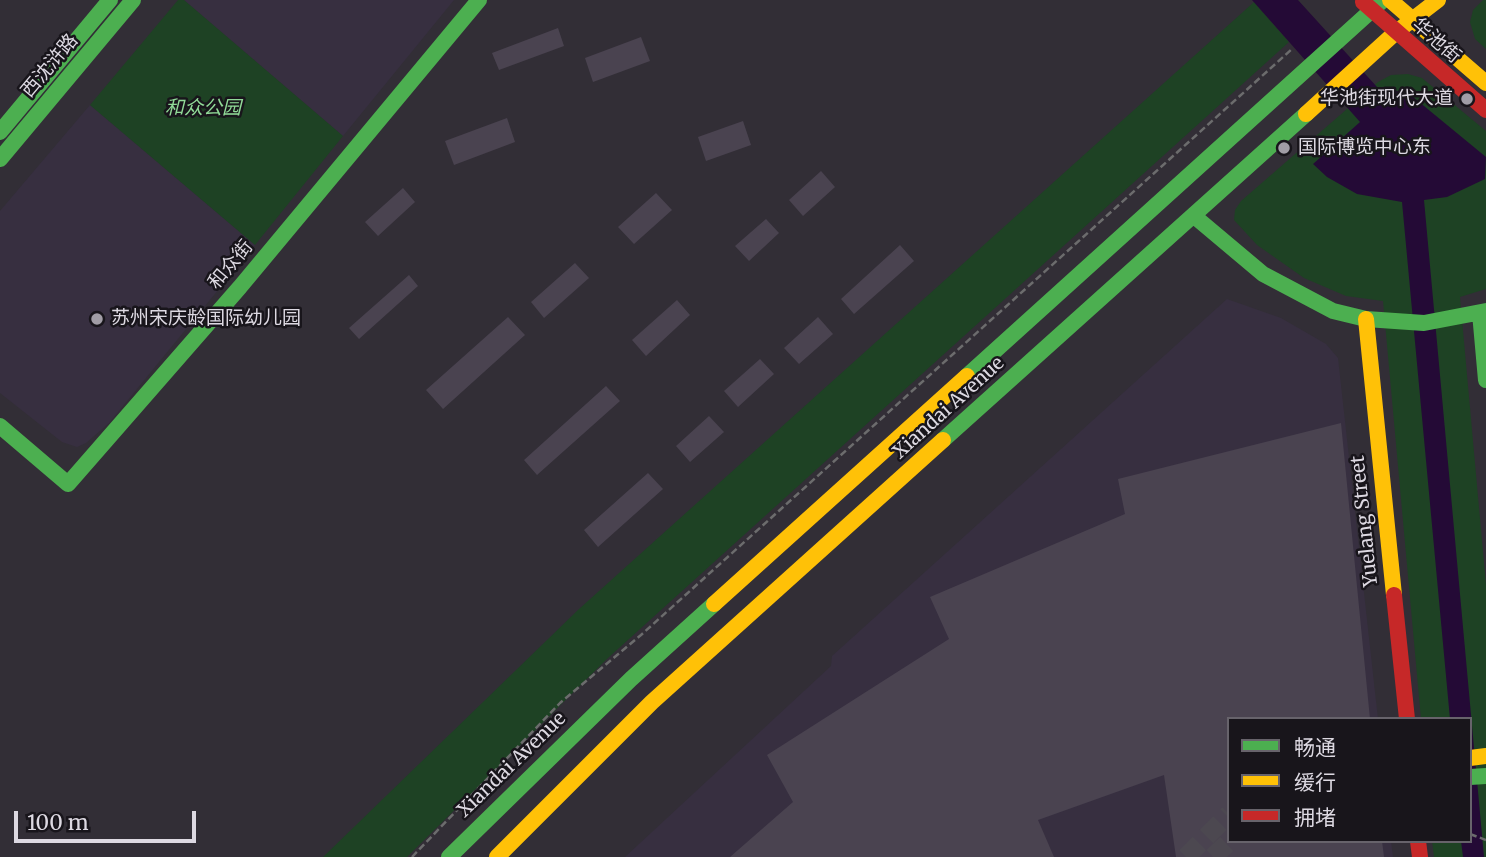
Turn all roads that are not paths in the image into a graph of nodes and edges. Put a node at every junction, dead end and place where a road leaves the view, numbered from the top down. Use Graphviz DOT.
graph roads {
  1 [pos="110,0"];
  2 [pos="133,0"];
  3 [pos="479,0"];
  4 [pos="1390,0"];
  5 [pos="1438,0"];
  6 [pos="1372,3"];
  7 [pos="1411,21"];
  8 [pos="1395,33"];
  9 [pos="1486,83"];
  10 [pos="1486,110"];
  11 [pos="0,132"];
  12 [pos="0,159"];
  13 [pos="1194,216"];
  14 [pos="1483,312"];
  15 [pos="1366,319"];
  16 [pos="1486,380"];
  17 [pos="0,426"];
  18 [pos="1407,717"];
  19 [pos="449,857"];
  20 [pos="497,857"];
  1 -- 11 [label="main road, 西沈浒路"];
  2 -- 12 [label="main road, 西沈浒路"];
  3 -- 17 [label="main road, 和众街"];
  4 -- 7 [label="main road, 华池街"];
  5 -- 7 [label="main road, Xiandai Avenue"];
  6 -- 8 [label="main road, 华池街"];
  6 -- 19 [label="main road, Xiandai Avenue"];
  7 -- 8 [label="main road, Xiandai Avenue"];
  7 -- 9 [label="main road, 华池街"];
  8 -- 10 [label="main road, 华池街"];
  8 -- 13 [label="main road, Xiandai Avenue"];
  13 -- 15 [label="main road"];
  13 -- 20 [label="main road, Xiandai Avenue"];
  14 -- 15 [label="main road"];
  14 -- 16 [label="main road"];
  15 -- 18 [label="main road, Yuelang Street"];
}
